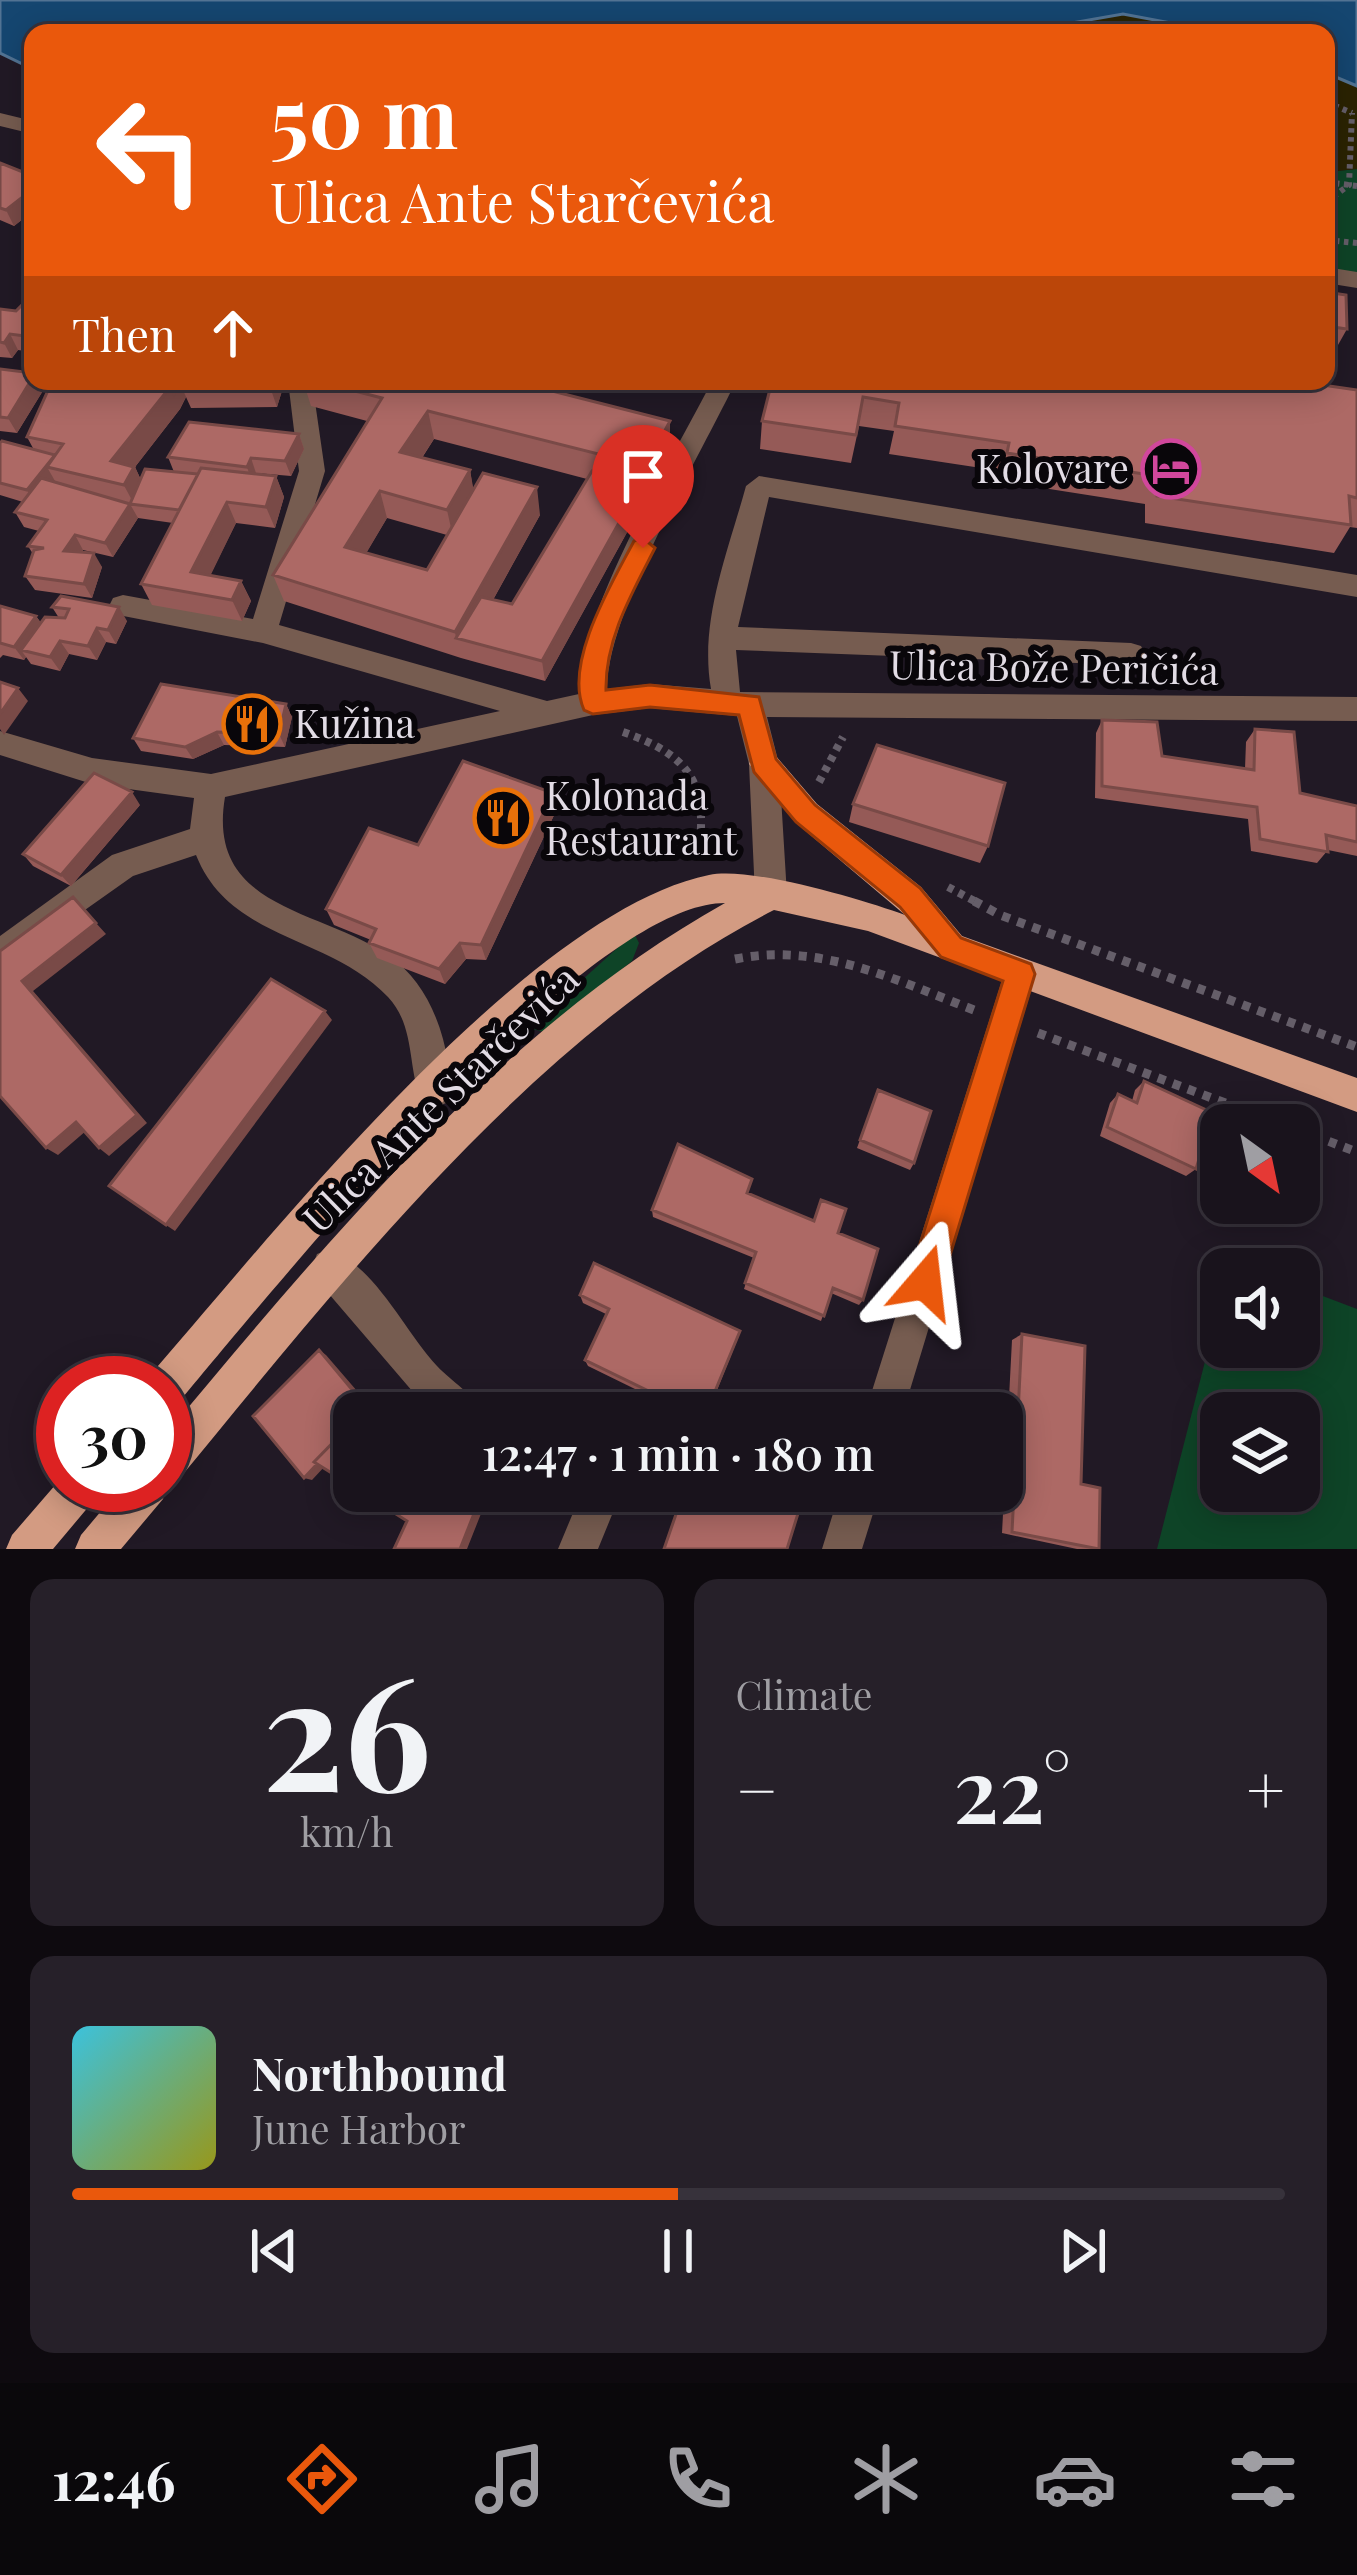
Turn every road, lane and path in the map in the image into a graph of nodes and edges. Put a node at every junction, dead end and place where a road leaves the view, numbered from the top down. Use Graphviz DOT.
graph roads {
  1 [pos="1355,114"];
  2 [pos="1353,185"];
  3 [pos="301,390"];
  4 [pos="720,390"];
  5 [pos="1357,586"];
  6 [pos="123,606"];
  7 [pos="263,632"];
  8 [pos="722,638"];
  9 [pos="1131,654"];
  10 [pos="593,703"];
  11 [pos="738,703"];
  12 [pos="861,705"];
  13 [pos="1357,709"];
  14 [pos="544,712"];
  15 [pos="604,732"];
  16 [pos="0,743"];
  17 [pos="764,764"];
  18 [pos="211,787"];
  19 [pos="827,796"];
  20 [pos="205,838"];
  21 [pos="698,857"];
  22 [pos="928,877"];
  23 [pos="770,895"];
  24 [pos="951,948"];
  25 [pos="0,955"];
  26 [pos="725,962"];
  27 [pos="1020,974"];
  28 [pos="1006,1021"];
  29 [pos="1357,1047"];
  30 [pos="434,1091"];
  31 [pos="1357,1096"];
  32 [pos="1228,1104"];
  33 [pos="1320,1138"];
  34 [pos="1357,1152"];
  35 [pos="330,1267"];
  36 [pos="192,1357"];
  37 [pos="432,1392"];
  38 [pos="891,1392"];
  39 [pos="192,1433"];
  40 [pos="58,1512"];
  41 [pos="126,1512"];
  42 [pos="588,1512"];
  43 [pos="853,1512"];
  44 [pos="26,1549"];
  45 [pos="95,1549"];
  46 [pos="578,1549"];
  47 [pos="842,1549"];
  1 -- 2 [label="path"];
  3 -- 7 [label="street"];
  4 -- 10 [label="street"];
  5 -- 8 [label="street"];
  6 -- 7 [label="street"];
  7 -- 14 [label="street"];
  8 -- 9 [label="street"];
  8 -- 11 [label="street"];
  10 -- 11 [label="street, Ulica Bože Peričića"];
  10 -- 14 [label="street, Ulica Bože Peričića"];
  11 -- 12 [label="street, Ulica Bože Peričića"];
  11 -- 17 [label="street"];
  12 -- 13 [label="street, Ulica Bože Peričića"];
  12 -- 19 [label="path"];
  14 -- 18 [label="street, Ulica Bože Peričića"];
  15 -- 21 [label="path"];
  16 -- 18 [label="street"];
  17 -- 23 [label="street"];
  17 -- 24 [label="main road"];
  18 -- 20 [label="street"];
  20 -- 25 [label="street"];
  20 -- 30 [label="street"];
  22 -- 29 [label="path"];
  23 -- 24 [label="main road, Ulica Ante Starčevića"];
  23 -- 30 [label="main road, Ulica Ante Starčevića"];
  23 -- 35 [label="main road, Ulica Ante Starčevića"];
  24 -- 27 [label="main road, Ulica Ante Starčevića"];
  26 -- 28 [label="path"];
  27 -- 28 [label="street"];
  27 -- 31 [label="main road, Ulica Ante Starčevića"];
  28 -- 32 [label="path"];
  28 -- 38 [label="street"];
  30 -- 36 [label="main road, Ulica Ante Starčevića"];
  33 -- 34 [label="path"];
  35 -- 37 [label="street"];
  35 -- 39 [label="main road, Ulica Ante Starčevića"];
  40 -- 44 [label="main road"];
  41 -- 45 [label="main road"];
  42 -- 46 [label="street"];
  43 -- 47 [label="street"];
}
